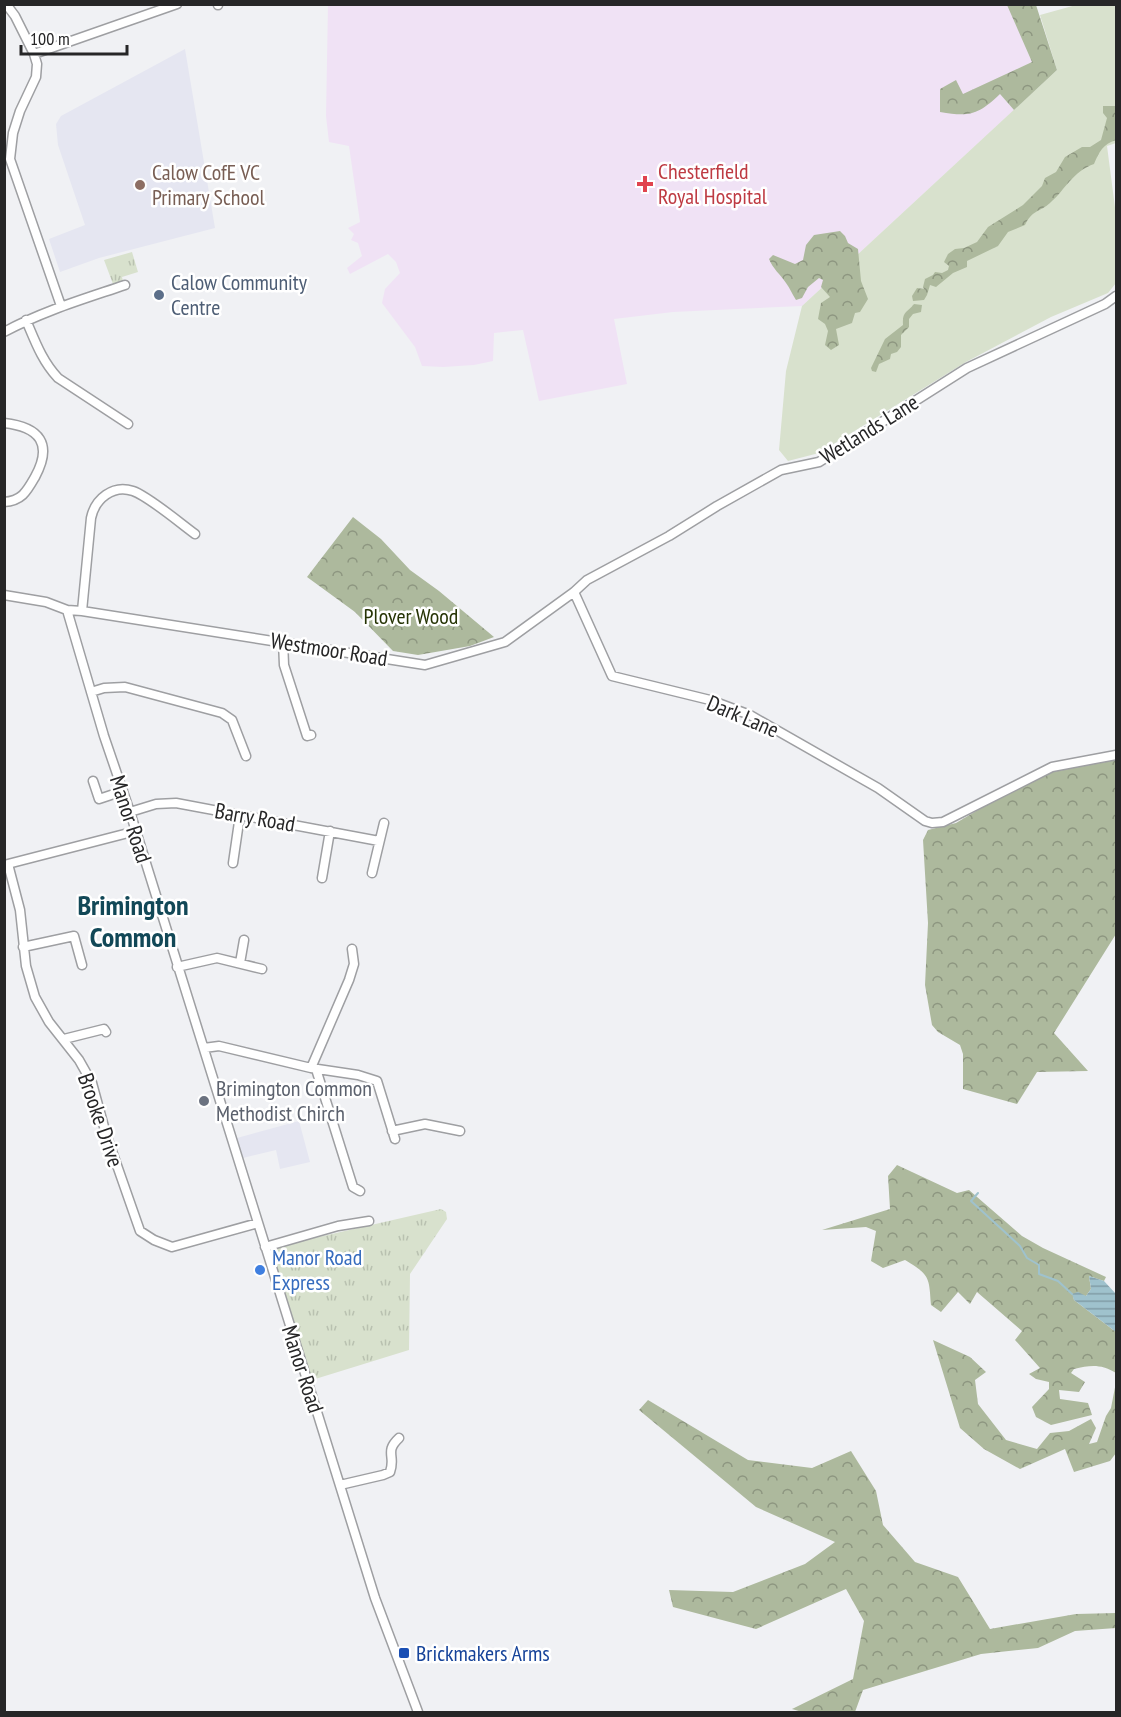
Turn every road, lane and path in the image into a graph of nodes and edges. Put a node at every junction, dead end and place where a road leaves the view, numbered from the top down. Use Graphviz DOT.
graph roads {
  1 [pos="6,4"];
  2 [pos="177,4"];
  3 [pos="34,54"];
  4 [pos="7,159"];
  5 [pos="125,285"];
  6 [pos="1116,296"];
  7 [pos="61,306"];
  8 [pos="26,320"];
  9 [pos="4,332"];
  10 [pos="4,423"];
  11 [pos="128,424"];
  12 [pos="4,502"];
  13 [pos="195,534"];
  14 [pos="574,592"];
  15 [pos="4,595"];
  16 [pos="67,610"];
  17 [pos="82,611"];
  18 [pos="283,641"];
  19 [pos="91,692"];
  20 [pos="311,735"];
  21 [pos="1116,755"];
  22 [pos="246,756"];
  23 [pos="93,781"];
  24 [pos="123,791"];
  25 [pos="130,812"];
  26 [pos="240,815"];
  27 [pos="384,823"];
  28 [pos="136,831"];
  29 [pos="330,831"];
  30 [pos="379,841"];
  31 [pos="6,864"];
  32 [pos="233,864"];
  33 [pos="372,873"];
  34 [pos="322,878"];
  35 [pos="244,940"];
  36 [pos="23,947"];
  37 [pos="352,949"];
  38 [pos="240,963"];
  39 [pos="82,965"];
  40 [pos="177,967"];
  41 [pos="262,969"];
  42 [pos="106,1032"];
  43 [pos="64,1039"];
  44 [pos="204,1048"];
  45 [pos="314,1068"];
  46 [pos="460,1131"];
  47 [pos="360,1191"];
  48 [pos="369,1221"];
  49 [pos="258,1223"];
  50 [pos="265,1247"];
  51 [pos="399,1438"];
  52 [pos="340,1485"];
  53 [pos="418,1713"];
  1 -- 3 [label="street"];
  2 -- 3 [label="street"];
  3 -- 4 [label="street"];
  4 -- 7 [label="street"];
  5 -- 7 [label="street"];
  6 -- 14 [label="street, Wetlands Lane"];
  7 -- 8 [label="street"];
  8 -- 9 [label="street"];
  8 -- 11 [label="street"];
  10 -- 12 [label="street"];
  13 -- 17 [label="street"];
  14 -- 18 [label="street, Westmoor Road"];
  14 -- 21 [label="street, Dark Lane"];
  15 -- 16 [label="street, Westmoor Road"];
  16 -- 17 [label="street, Westmoor Road"];
  16 -- 19 [label="street, Manor Road"];
  17 -- 18 [label="street, Westmoor Road"];
  18 -- 20 [label="street"];
  19 -- 22 [label="street"];
  19 -- 24 [label="street, Manor Road"];
  23 -- 24 [label="street"];
  24 -- 25 [label="street, Manor Road"];
  25 -- 26 [label="street, Barry Road"];
  25 -- 28 [label="street, Manor Road"];
  26 -- 29 [label="street, Barry Road"];
  26 -- 32 [label="street"];
  27 -- 30 [label="street"];
  28 -- 31 [label="street"];
  28 -- 40 [label="street, Manor Road"];
  29 -- 30 [label="street, Barry Road"];
  29 -- 34 [label="street"];
  30 -- 33 [label="street"];
  31 -- 36 [label="street, Brooke Drive"];
  35 -- 38 [label="street"];
  36 -- 39 [label="street"];
  36 -- 43 [label="street, Brooke Drive"];
  37 -- 45 [label="street"];
  38 -- 40 [label="street"];
  38 -- 41 [label="street"];
  40 -- 44 [label="street, Manor Road"];
  42 -- 43 [label="street"];
  43 -- 49 [label="street, Brooke Drive"];
  44 -- 45 [label="street"];
  44 -- 49 [label="street, Manor Road"];
  45 -- 46 [label="street"];
  45 -- 47 [label="street"];
  48 -- 50 [label="street"];
  49 -- 50 [label="street, Manor Road"];
  50 -- 52 [label="street, Manor Road"];
  51 -- 52 [label="street"];
  52 -- 53 [label="street, Manor Road"];
}
